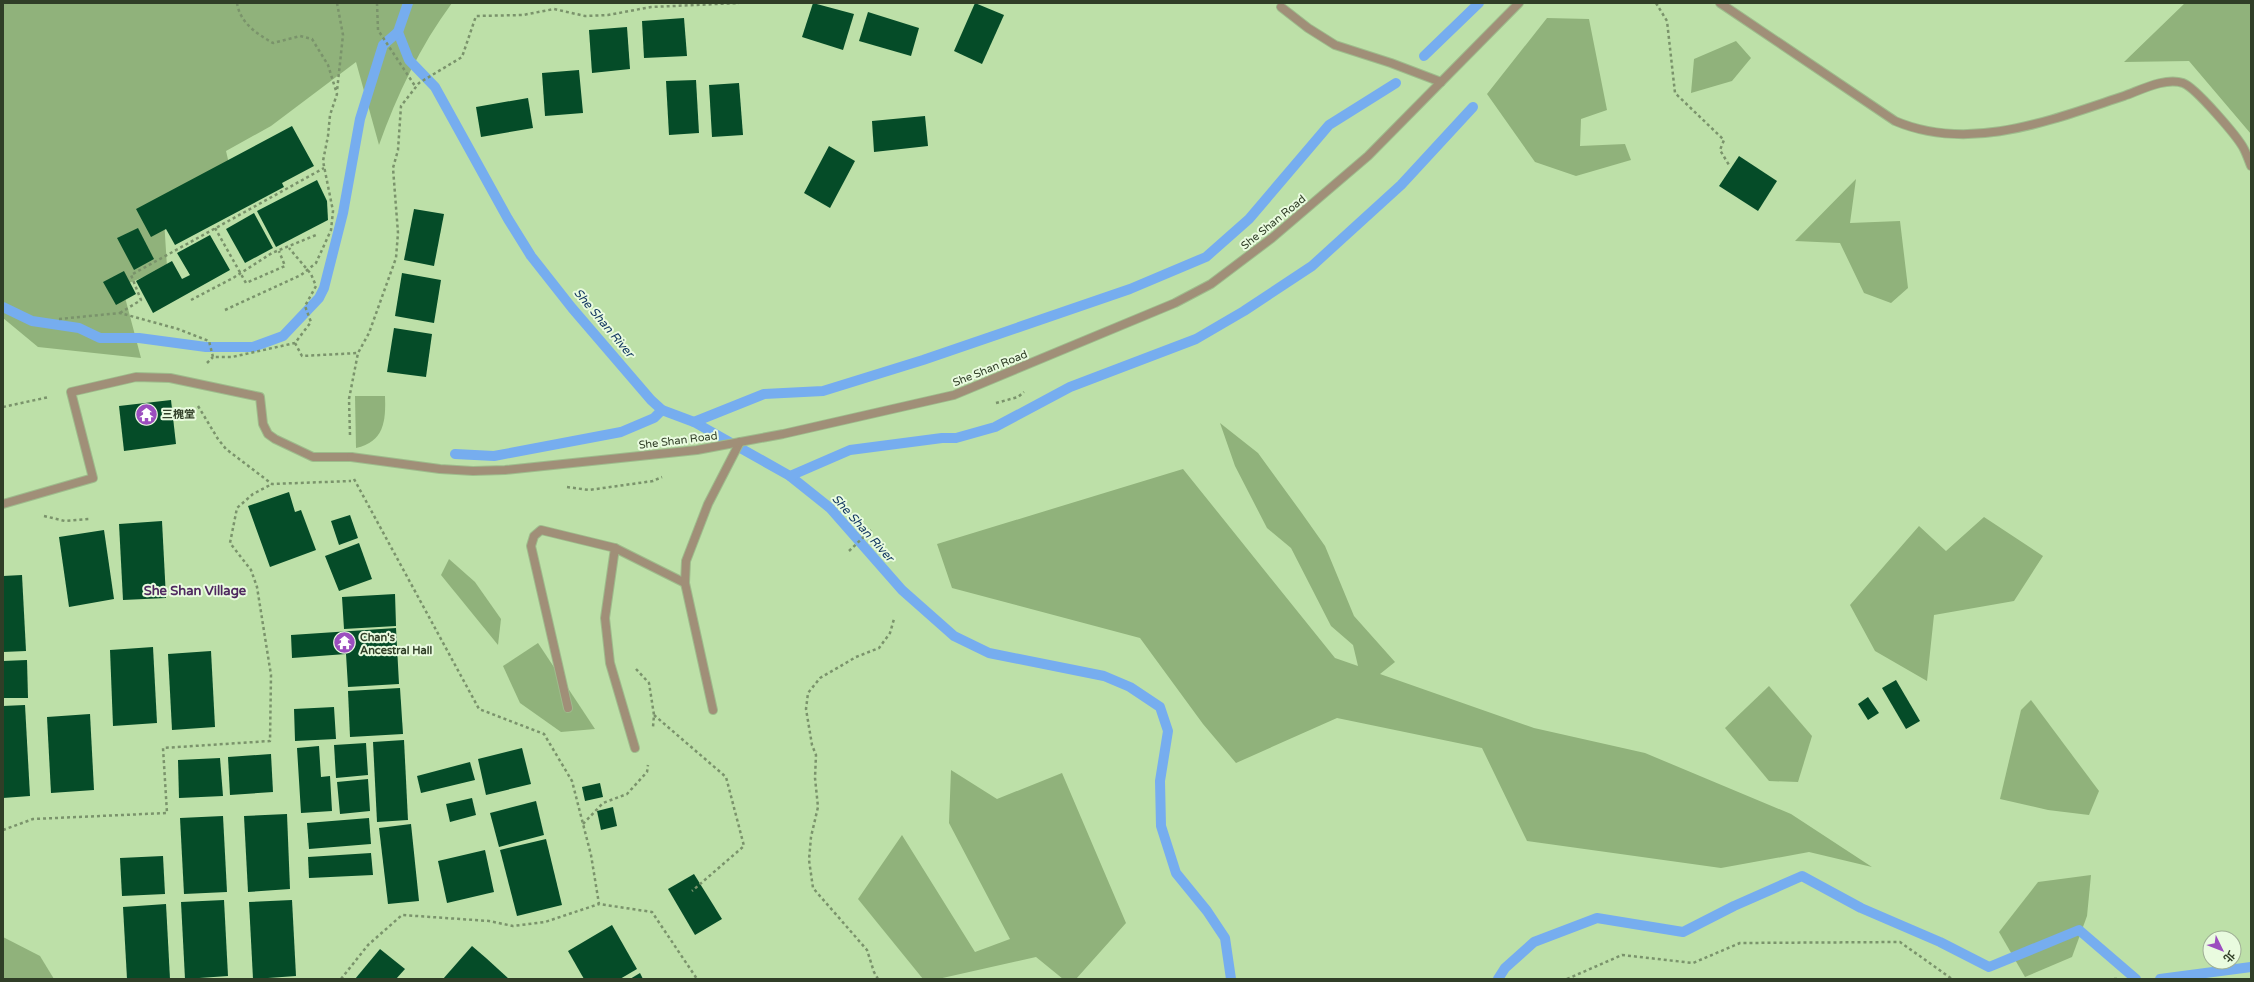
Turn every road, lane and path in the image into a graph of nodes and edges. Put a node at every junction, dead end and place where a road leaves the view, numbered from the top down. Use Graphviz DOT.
graph roads {
  1 [pos="237,3"];
  2 [pos="337,3"];
  3 [pos="376,3"];
  4 [pos="739,3"];
  5 [pos="1519,3"];
  6 [pos="1656,3"];
  7 [pos="1720,3"];
  8 [pos="1279,5"];
  9 [pos="1441,82"];
  10 [pos="415,86"];
  11 [pos="337,94"];
  12 [pos="1729,165"];
  13 [pos="2251,166"];
  14 [pos="324,168"];
  15 [pos="215,228"];
  16 [pos="316,235"];
  17 [pos="289,248"];
  18 [pos="279,251"];
  19 [pos="308,269"];
  20 [pos="240,273"];
  21 [pos="191,300"];
  22 [pos="225,310"];
  23 [pos="120,313"];
  24 [pos="58,319"];
  25 [pos="295,343"];
  26 [pos="358,353"];
  27 [pos="71,392"];
  28 [pos="3,408"];
  29 [pos="740,442"];
  30 [pos="351,458"];
  31 [pos="272,484"];
  32 [pos="3,504"];
  33 [pos="871,530"];
  34 [pos="615,548"];
  35 [pos="849,551"];
  36 [pos="685,583"];
  37 [pos="894,619"];
  38 [pos="568,708"];
  39 [pos="713,710"];
  40 [pos="654,715"];
  41 [pos="635,748"];
  42 [pos="3,830"];
  43 [pos="692,891"];
  44 [pos="599,904"];
  45 [pos="341,979"];
  46 [pos="697,979"];
  47 [pos="878,979"];
  48 [pos="1567,979"];
  49 [pos="1952,979"];
  1 -- 11 [label="path"];
  2 -- 11 [label="path"];
  3 -- 10 [label="path"];
  4 -- 10 [label="path"];
  5 -- 9 [label="street, She Shan Road"];
  6 -- 12 [label="path"];
  7 -- 13 [label="street"];
  8 -- 9 [label="street"];
  9 -- 29 [label="street, She Shan Road"];
  10 -- 26 [label="path"];
  11 -- 14 [label="path"];
  14 -- 15 [label="path"];
  14 -- 19 [label="path"];
  15 -- 20 [label="path"];
  15 -- 23 [label="path"];
  16 -- 17 [label="path"];
  17 -- 18 [label="path"];
  17 -- 19 [label="path"];
  18 -- 20 [label="path"];
  18 -- 20 [label="path"];
  19 -- 22 [label="path"];
  19 -- 25 [label="path"];
  20 -- 21 [label="path"];
  23 -- 24 [label="path"];
  23 -- 25 [label="path"];
  25 -- 26 [label="path"];
  26 -- 30 [label="path"];
  27 -- 28 [label="path"];
  27 -- 30 [label="street, She Shan Road"];
  27 -- 32 [label="street"];
  29 -- 30 [label="street, She Shan Road"];
  29 -- 36 [label="street"];
  30 -- 44 [label="path"];
  31 -- 42 [label="path"];
  33 -- 35 [label="path"];
  34 -- 36 [label="street"];
  34 -- 38 [label="street"];
  34 -- 41 [label="street"];
  36 -- 39 [label="street"];
  37 -- 47 [label="path"];
  40 -- 43 [label="path"];
  44 -- 45 [label="path"];
  44 -- 46 [label="path"];
  48 -- 49 [label="path"];
}
